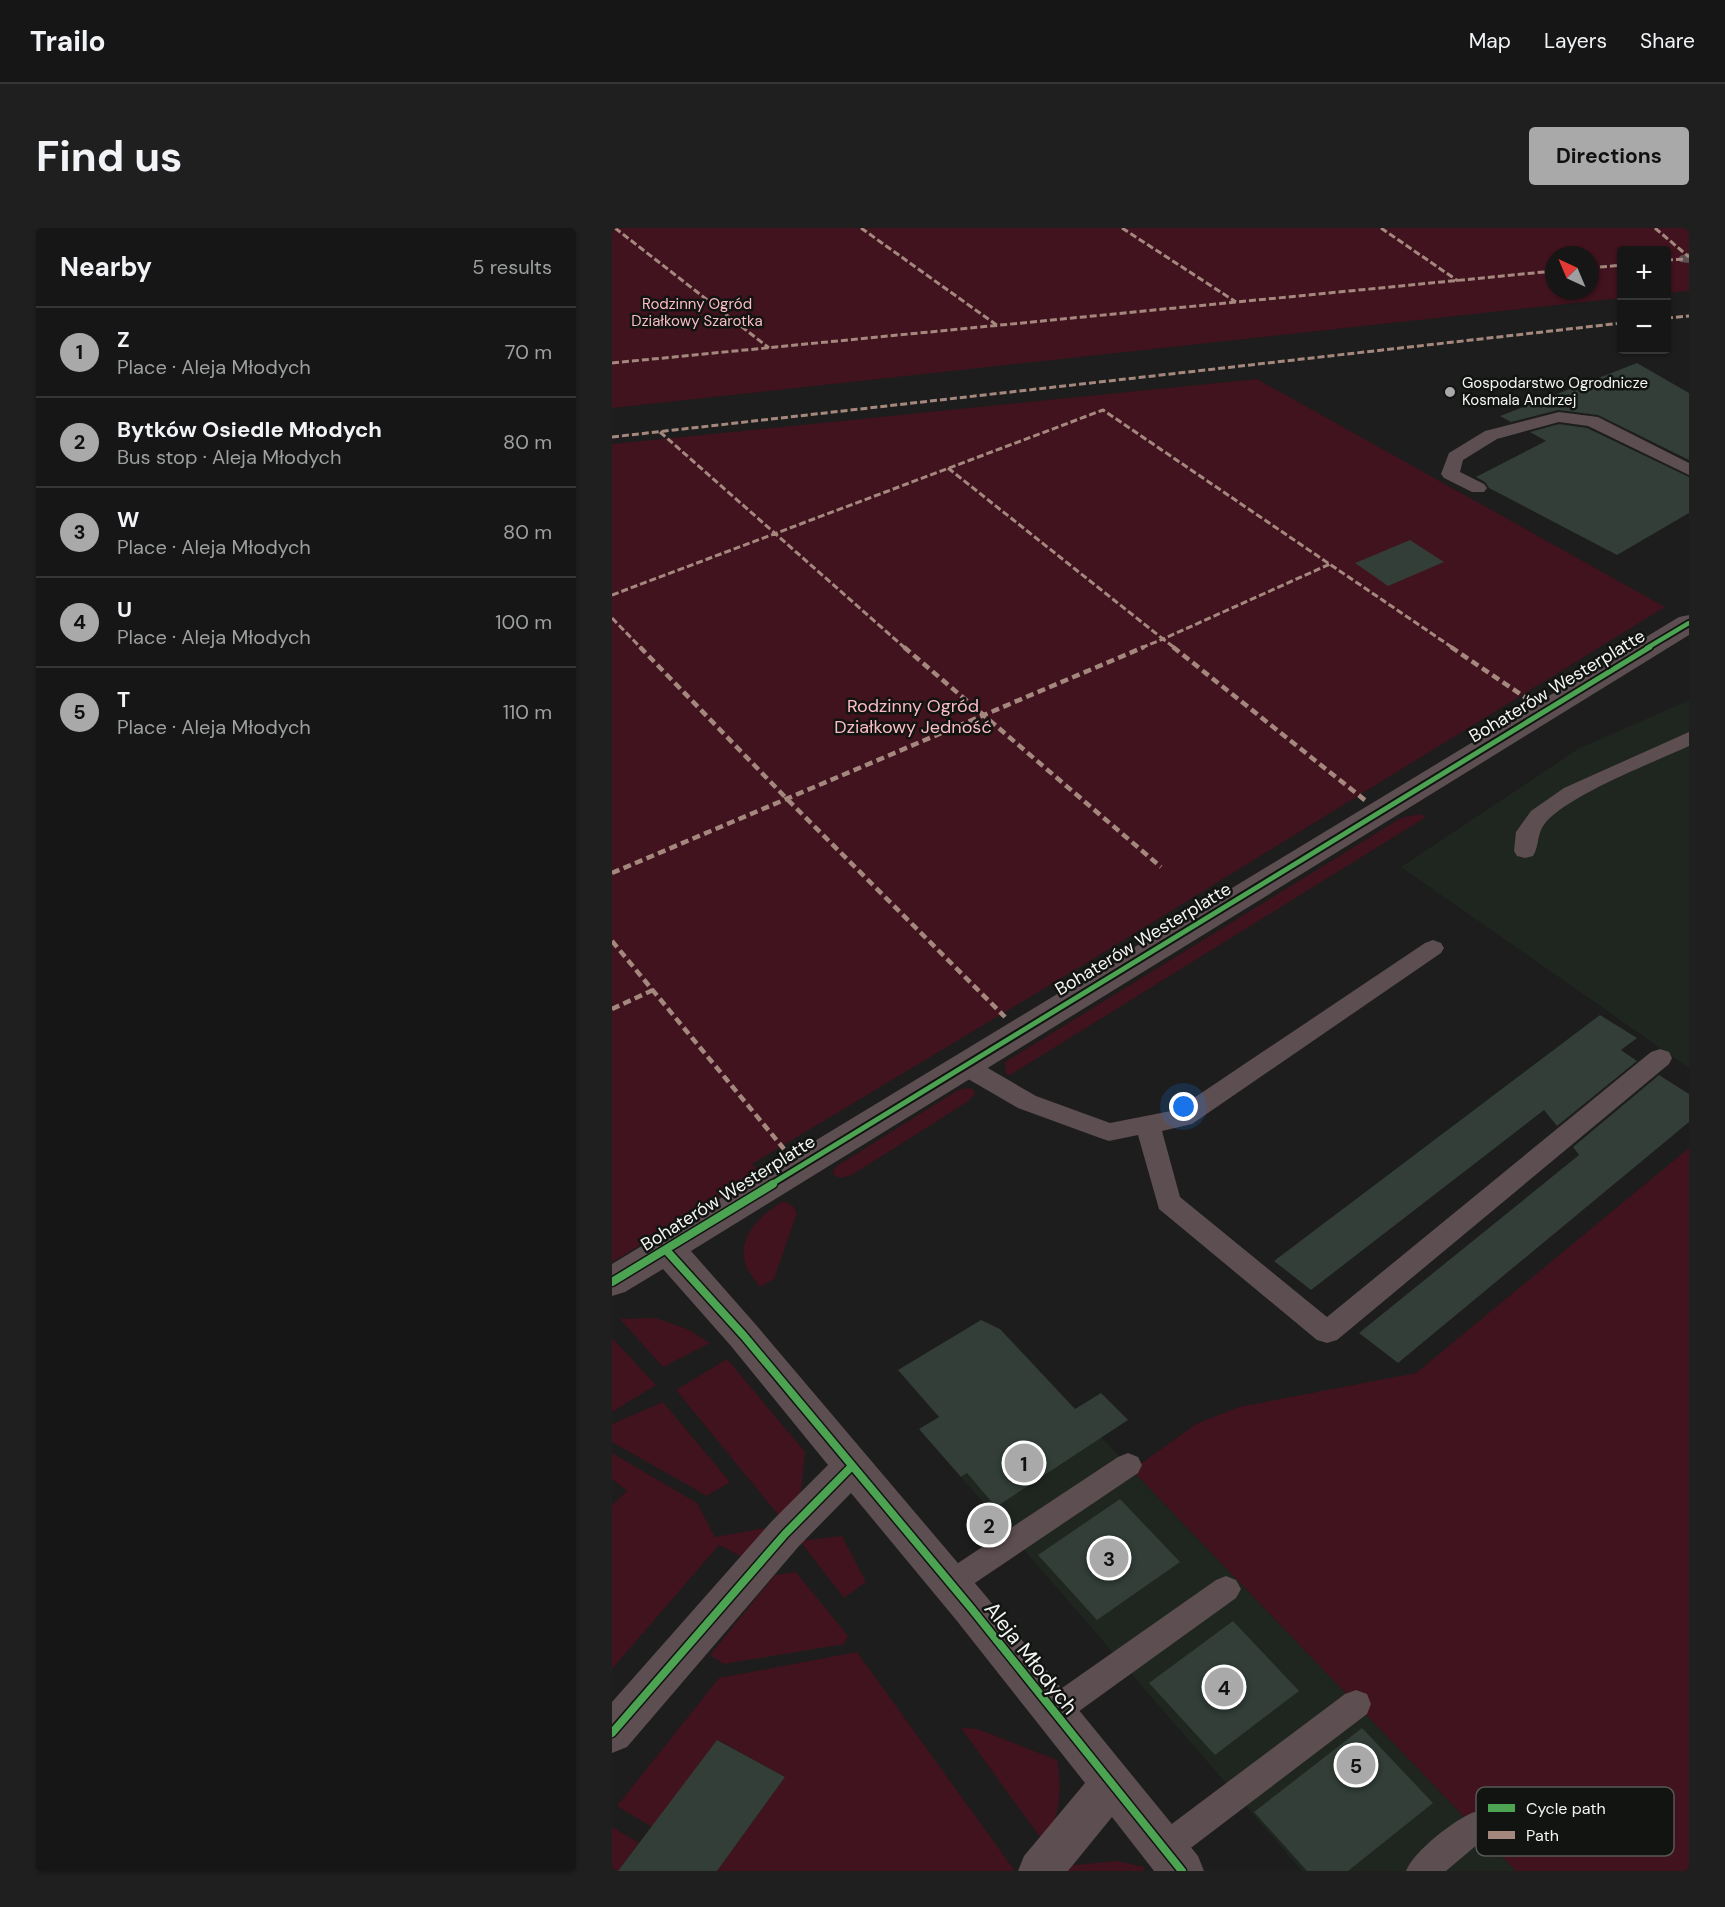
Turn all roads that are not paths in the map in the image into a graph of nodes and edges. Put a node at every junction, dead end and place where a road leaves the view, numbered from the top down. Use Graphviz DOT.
graph roads {
  1 [pos="1689,470"];
  2 [pos="1478,488"];
  3 [pos="1689,623"];
  4 [pos="1689,738"];
  5 [pos="1525,851"];
  6 [pos="1433,948"];
  7 [pos="1660,1058"];
  8 [pos="965,1066"];
  9 [pos="1148,1124"];
  10 [pos="666,1250"];
  11 [pos="612,1282"];
  12 [pos="1128,1465"];
  13 [pos="852,1466"];
  14 [pos="950,1584"];
  15 [pos="1226,1589"];
  16 [pos="1356,1704"];
  17 [pos="1053,1712"];
  18 [pos="612,1733"];
  19 [pos="1112,1785"];
  20 [pos="1474,1827"];
  21 [pos="1173,1860"];
  22 [pos="1040,1871"];
  23 [pos="1422,1871"];
  1 -- 2 [label="lane"];
  3 -- 8 [label="street, Bohaterów Westerplatte"];
  4 -- 5 [label="lane"];
  6 -- 9 [label="lane"];
  7 -- 9 [label="lane"];
  8 -- 9 [label="lane"];
  8 -- 10 [label="street, Bohaterów Westerplatte"];
  10 -- 11 [label="street, Bohaterów Westerplatte"];
  10 -- 13 [label="street, Aleja Młodych"];
  12 -- 14 [label="lane"];
  13 -- 14 [label="street, Aleja Młodych"];
  13 -- 18 [label="street"];
  14 -- 17 [label="street, Aleja Młodych"];
  15 -- 17 [label="lane"];
  16 -- 21 [label="lane"];
  17 -- 19 [label="street, Aleja Młodych"];
  19 -- 21 [label="street, Aleja Młodych"];
  19 -- 22 [label="street"];
  20 -- 23 [label="lane"];
}
